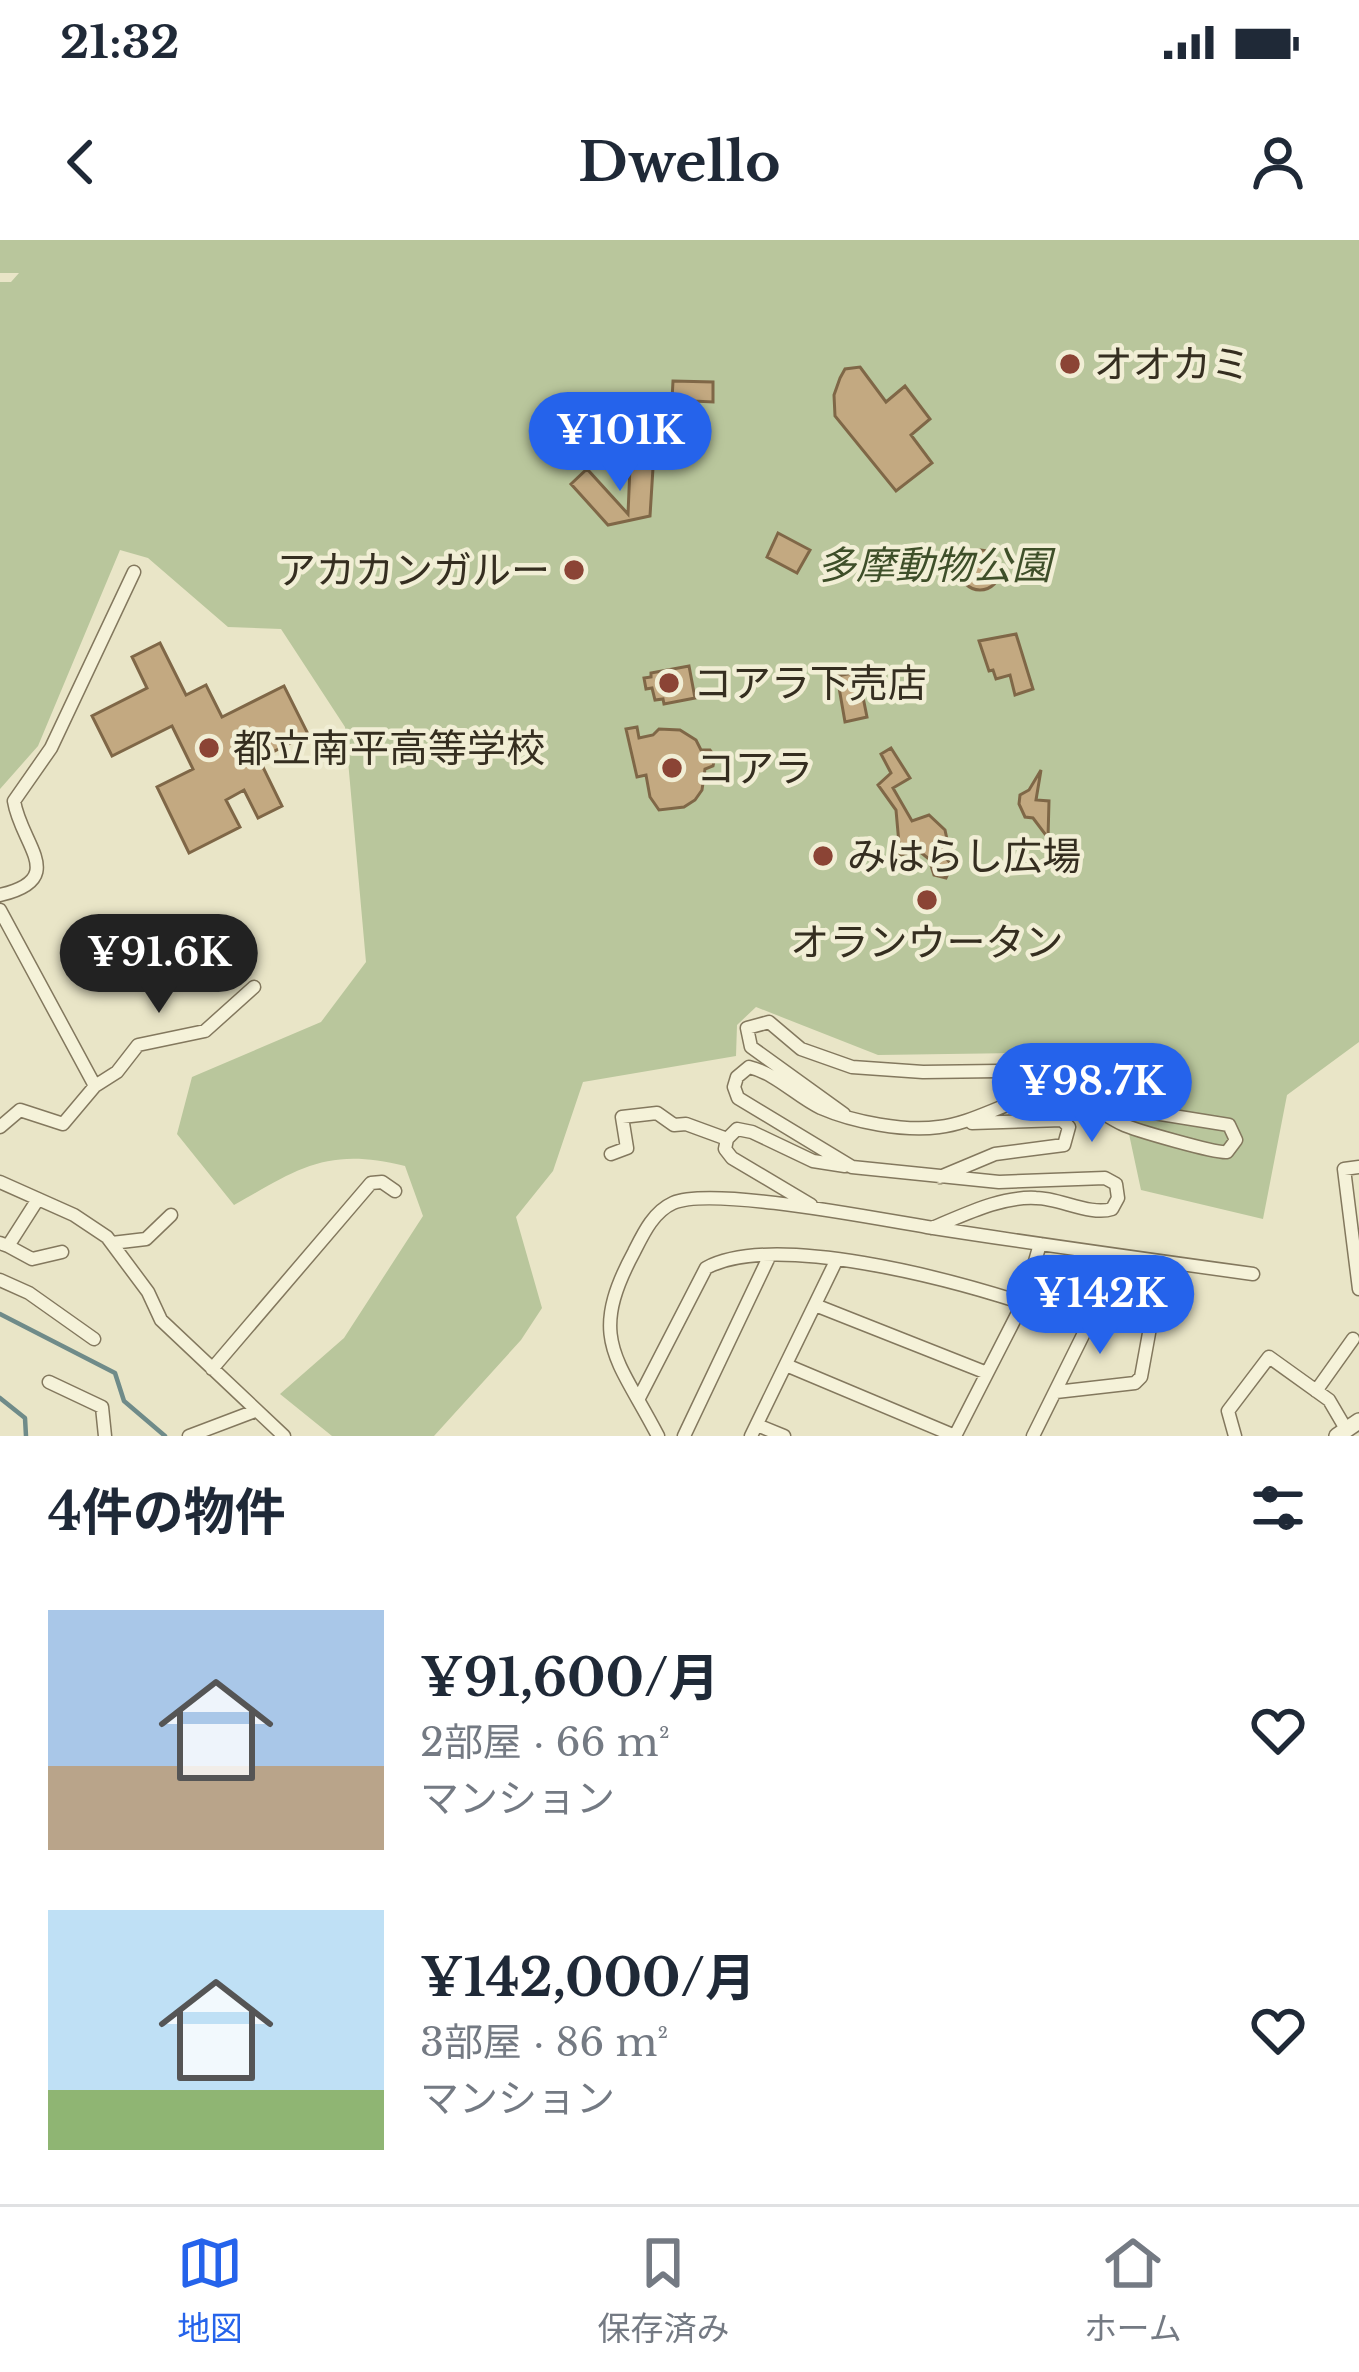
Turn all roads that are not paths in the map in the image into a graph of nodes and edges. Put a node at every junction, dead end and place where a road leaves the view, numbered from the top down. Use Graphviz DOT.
graph roads {
  1 [pos="134,572"];
  2 [pos="0,895"];
  3 [pos="0,910"];
  4 [pos="254,988"];
  5 [pos="95,1085"];
  6 [pos="844,1114"];
  7 [pos="965,1122"];
  8 [pos="0,1127"];
  9 [pos="727,1139"];
  10 [pos="611,1154"];
  11 [pos="853,1167"];
  12 [pos="1359,1167"];
  13 [pos="939,1178"];
  14 [pos="0,1182"];
  15 [pos="395,1191"];
  16 [pos="38,1198"];
  17 [pos="823,1211"];
  18 [pos="171,1215"];
  19 [pos="932,1228"];
  20 [pos="112,1243"];
  21 [pos="1040,1244"];
  22 [pos="4,1245"];
  23 [pos="62,1252"];
  24 [pos="1107,1254"];
  25 [pos="769,1256"];
  26 [pos="836,1261"];
  27 [pos="1162,1262"];
  28 [pos="1253,1274"];
  29 [pos="0,1280"];
  30 [pos="1359,1289"];
  31 [pos="1023,1303"];
  32 [pos="815,1305"];
  33 [pos="1353,1339"];
  34 [pos="94,1340"];
  35 [pos="785,1365"];
  36 [pos="212,1370"];
  37 [pos="987,1373"];
  38 [pos="49,1382"];
  39 [pos="1316,1390"];
  40 [pos="1056,1392"];
  41 [pos="639,1399"];
  42 [pos="255,1411"];
  43 [pos="234,1420"];
  44 [pos="1347,1429"];
  45 [pos="754,1430"];
  46 [pos="105,1436"];
  47 [pos="189,1436"];
  48 [pos="240,1436"];
  49 [pos="284,1436"];
  50 [pos="658,1436"];
  51 [pos="684,1436"];
  52 [pos="784,1436"];
  53 [pos="955,1436"];
  54 [pos="1033,1436"];
  55 [pos="1235,1436"];
  1 -- 2 [label="street"];
  3 -- 5 [label="street"];
  4 -- 5 [label="street"];
  5 -- 8 [label="street"];
  6 -- 7 [label="street"];
  6 -- 7 [label="street"];
  6 -- 11 [label="street"];
  7 -- 13 [label="street"];
  9 -- 10 [label="street"];
  9 -- 11 [label="street"];
  9 -- 17 [label="street"];
  11 -- 13 [label="street"];
  12 -- 30 [label="street"];
  13 -- 19 [label="street"];
  14 -- 16 [label="street"];
  15 -- 36 [label="street"];
  16 -- 20 [label="street"];
  16 -- 22 [label="street"];
  17 -- 19 [label="street"];
  17 -- 41 [label="street"];
  18 -- 20 [label="street"];
  19 -- 21 [label="street"];
  20 -- 36 [label="street"];
  21 -- 24 [label="street"];
  21 -- 31 [label="street"];
  22 -- 23 [label="street"];
  24 -- 27 [label="street"];
  24 -- 40 [label="street"];
  25 -- 26 [label="street"];
  25 -- 41 [label="street"];
  25 -- 51 [label="street"];
  26 -- 31 [label="street"];
  26 -- 32 [label="street"];
  27 -- 28 [label="street"];
  27 -- 40 [label="street"];
  29 -- 34 [label="street"];
  31 -- 37 [label="street"];
  32 -- 35 [label="street"];
  32 -- 37 [label="street"];
  33 -- 39 [label="street"];
  35 -- 45 [label="street"];
  35 -- 53 [label="street"];
  36 -- 42 [label="street"];
  37 -- 53 [label="street"];
  38 -- 46 [label="street"];
  39 -- 44 [label="street"];
  39 -- 55 [label="street"];
  40 -- 54 [label="street"];
  41 -- 50 [label="street"];
  42 -- 43 [label="street"];
  42 -- 49 [label="street"];
  43 -- 47 [label="street"];
  43 -- 48 [label="street"];
  45 -- 52 [label="street"];
}
